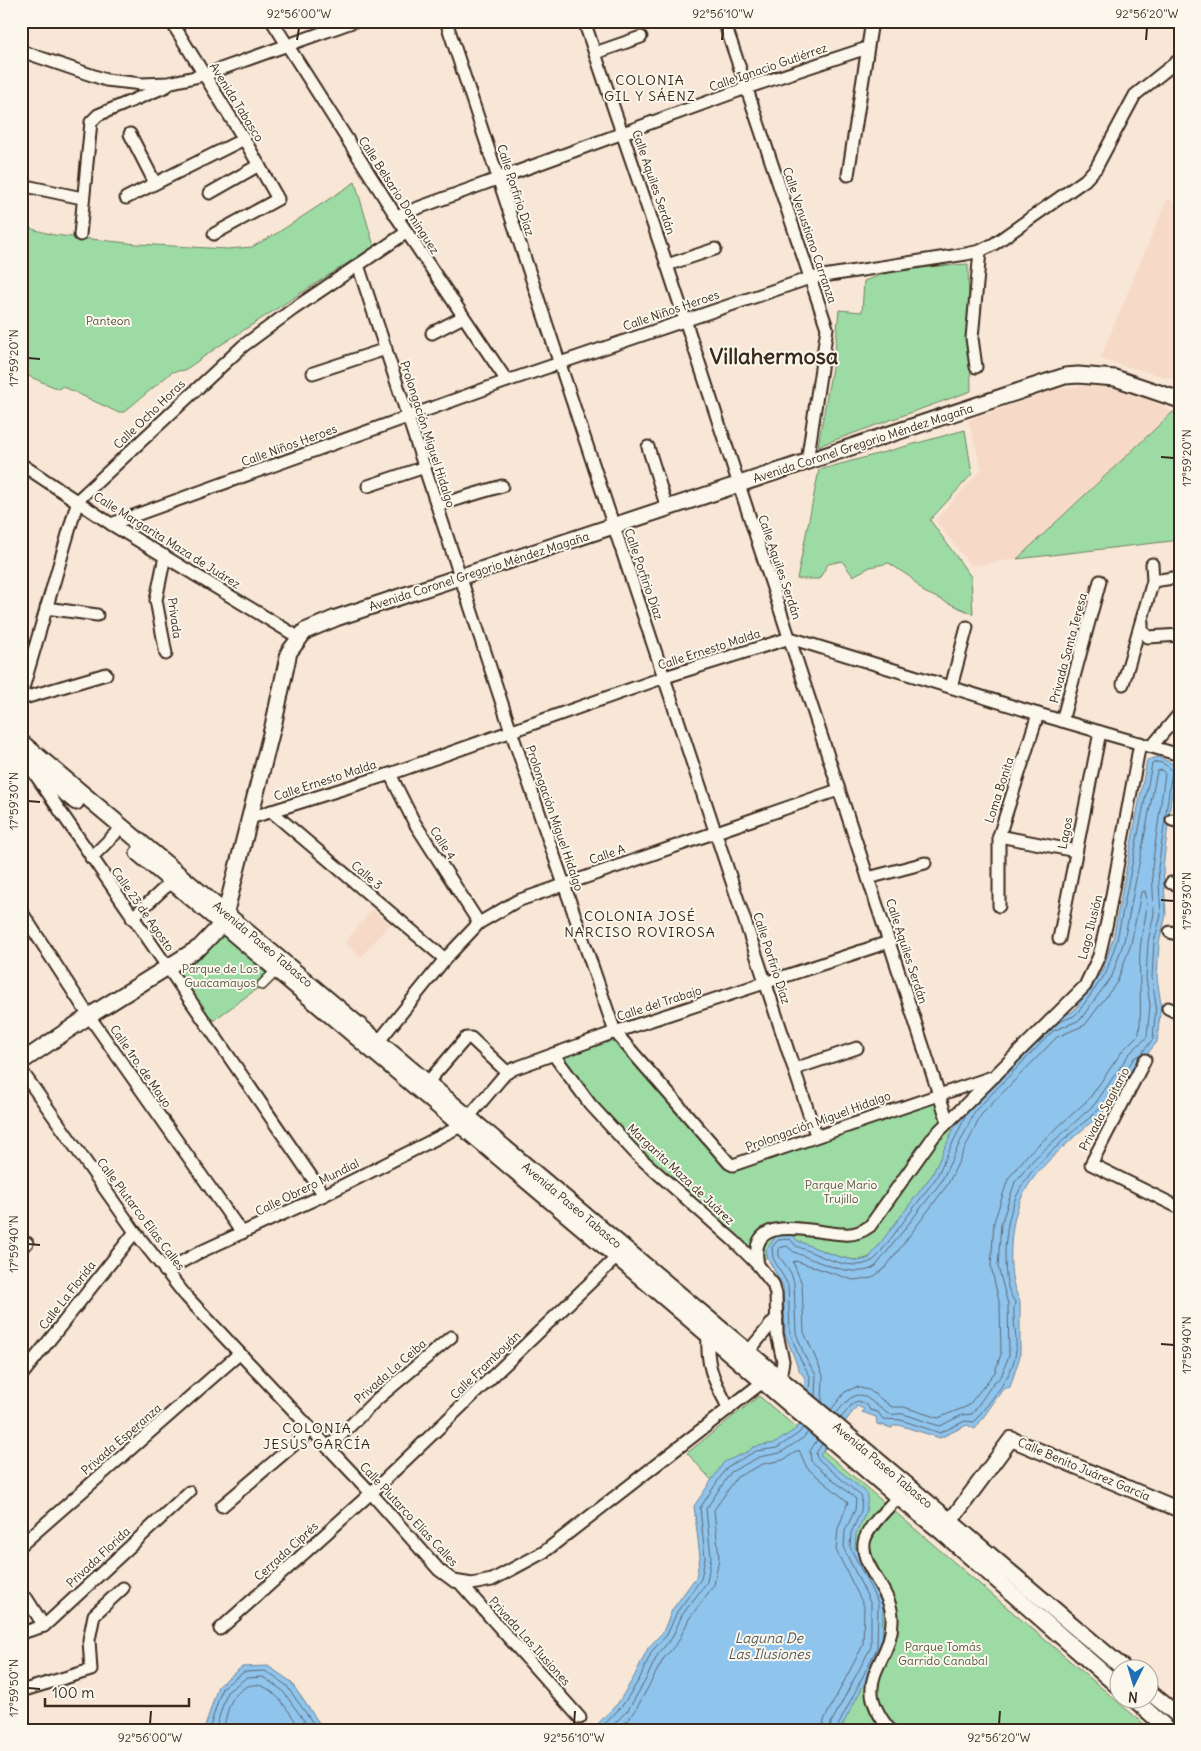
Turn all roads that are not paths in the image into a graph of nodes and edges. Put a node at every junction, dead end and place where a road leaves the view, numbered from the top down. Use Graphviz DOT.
graph roads {
  1 [pos="170,21"];
  2 [pos="272,21"];
  3 [pos="355,21"];
  4 [pos="446,21"];
  5 [pos="584,21"];
  6 [pos="724,21"];
  7 [pos="872,21"];
  8 [pos="641,37"];
  9 [pos="288,45"];
  10 [pos="867,48"];
  11 [pos="21,51"];
  12 [pos="595,53"];
  13 [pos="1180,59"];
  14 [pos="204,75"];
  15 [pos="177,81"];
  16 [pos="746,88"];
  17 [pos="130,134"];
  18 [pos="623,134"];
  19 [pos="244,139"];
  20 [pos="260,165"];
  21 [pos="848,175"];
  22 [pos="498,179"];
  23 [pos="155,183"];
  24 [pos="21,185"];
  25 [pos="210,193"];
  26 [pos="82,198"];
  27 [pos="126,198"];
  28 [pos="396,216"];
  29 [pos="407,232"];
  30 [pos="214,234"];
  31 [pos="80,236"];
  32 [pos="715,249"];
  33 [pos="980,251"];
  34 [pos="358,265"];
  35 [pos="667,265"];
  36 [pos="810,278"];
  37 [pos="463,317"];
  38 [pos="684,320"];
  39 [pos="432,333"];
  40 [pos="386,349"];
  41 [pos="560,364"];
  42 [pos="976,367"];
  43 [pos="313,373"];
  44 [pos="506,381"];
  45 [pos="1180,400"];
  46 [pos="408,417"];
  47 [pos="648,447"];
  48 [pos="807,462"];
  49 [pos="21,464"];
  50 [pos="425,467"];
  51 [pos="738,485"];
  52 [pos="368,486"];
  53 [pos="502,486"];
  54 [pos="78,500"];
  55 [pos="438,505"];
  56 [pos="667,508"];
  57 [pos="111,524"];
  58 [pos="614,526"];
  59 [pos="165,556"];
  60 [pos="1152,564"];
  61 [pos="1180,577"];
  62 [pos="461,578"];
  63 [pos="1153,581"];
  64 [pos="1100,582"];
  65 [pos="46,608"];
  66 [pos="97,615"];
  67 [pos="1142,620"];
  68 [pos="967,627"];
  69 [pos="1180,635"];
  70 [pos="298,637"];
  71 [pos="790,638"];
  72 [pos="166,654"];
  73 [pos="106,674"];
  74 [pos="665,677"];
  75 [pos="1123,684"];
  76 [pos="951,688"];
  77 [pos="21,695"];
  78 [pos="21,699"];
  79 [pos="1180,713"];
  80 [pos="1038,714"];
  81 [pos="1062,721"];
  82 [pos="511,732"];
  83 [pos="1100,732"];
  84 [pos="21,742"];
  85 [pos="1146,744"];
  86 [pos="1180,755"];
  87 [pos="24,759"];
  88 [pos="390,774"];
  89 [pos="838,790"];
  90 [pos="63,791"];
  91 [pos="45,792"];
  92 [pos="271,812"];
  93 [pos="250,818"];
  94 [pos="716,830"];
  95 [pos="115,834"];
  96 [pos="999,836"];
  97 [pos="1076,851"];
  98 [pos="91,858"];
  99 [pos="925,863"];
  100 [pos="868,878"];
  101 [pos="172,881"];
  102 [pos="562,884"];
  103 [pos="999,906"];
  104 [pos="21,911"];
  105 [pos="132,918"];
  106 [pos="225,918"];
  107 [pos="479,923"];
  108 [pos="1059,939"];
  109 [pos="889,942"];
  110 [pos="445,959"];
  111 [pos="167,967"];
  112 [pos="277,970"];
  113 [pos="765,983"];
  114 [pos="262,985"];
  115 [pos="1168,1008"];
  116 [pos="1180,1014"];
  117 [pos="89,1016"];
  118 [pos="615,1032"];
  119 [pos="379,1041"];
  120 [pos="857,1048"];
  121 [pos="553,1054"];
  122 [pos="1145,1060"];
  123 [pos="21,1062"];
  124 [pos="794,1069"];
  125 [pos="21,1070"];
  126 [pos="507,1072"];
  127 [pos="995,1076"];
  128 [pos="427,1083"];
  129 [pos="940,1093"];
  130 [pos="464,1122"];
  131 [pos="948,1122"];
  132 [pos="816,1135"];
  133 [pos="324,1195"];
  134 [pos="1179,1208"];
  135 [pos="135,1232"];
  136 [pos="242,1233"];
  137 [pos="618,1257"];
  138 [pos="758,1265"];
  139 [pos="165,1271"];
  140 [pos="777,1317"];
  141 [pos="708,1334"];
  142 [pos="451,1337"];
  143 [pos="748,1352"];
  144 [pos="239,1354"];
  145 [pos="21,1376"];
  146 [pos="780,1378"];
  147 [pos="764,1381"];
  148 [pos="729,1409"];
  149 [pos="310,1430"];
  150 [pos="328,1448"];
  151 [pos="189,1492"];
  152 [pos="371,1493"];
  153 [pos="898,1497"];
  154 [pos="222,1506"];
  155 [pos="1180,1510"];
  156 [pos="947,1527"];
  157 [pos="21,1545"];
  158 [pos="460,1583"];
  159 [pos="123,1588"];
  160 [pos="27,1599"];
  161 [pos="44,1626"];
  162 [pos="220,1629"];
  163 [pos="21,1633"];
  164 [pos="1111,1658"];
  165 [pos="1108,1677"];
  166 [pos="21,1691"];
  167 [pos="1158,1699"];
  168 [pos="1144,1708"];
  169 [pos="1180,1717"];
  170 [pos="580,1718"];
  171 [pos="890,1730"];
  172 [pos="1169,1730"];
  1 -- 14 [label="street, Avenida Tabasco"];
  2 -- 9 [label="street, Calle Belsario Domínguez"];
  3 -- 9 [label="street"];
  4 -- 22 [label="street, Calle Porfirio Díaz"];
  5 -- 12 [label="street, Calle Aquiles Serdán"];
  6 -- 16 [label="street, Calle Venustiano Carranza"];
  7 -- 10 [label="street"];
  8 -- 12 [label="street"];
  9 -- 14 [label="street"];
  9 -- 28 [label="street, Calle Belsario Domínguez"];
  10 -- 16 [label="street, Calle Ignacio Gutiérrez"];
  10 -- 21 [label="street"];
  11 -- 15 [label="street"];
  12 -- 18 [label="street, Calle Aquiles Serdán"];
  13 -- 33 [label="street, Calle Niños Heroes"];
  14 -- 15 [label="street"];
  14 -- 19 [label="street, Avenida Tabasco"];
  15 -- 26 [label="street"];
  16 -- 18 [label="street, Calle Ignacio Gutiérrez"];
  16 -- 36 [label="street, Calle Venustiano Carranza"];
  17 -- 23 [label="street"];
  18 -- 22 [label="street, Calle Ignacio Gutiérrez"];
  18 -- 35 [label="street, Calle Aquiles Serdán"];
  19 -- 20 [label="street, Avenida Tabasco"];
  19 -- 23 [label="street"];
  20 -- 25 [label="street"];
  20 -- 30 [label="street, Avenida Tabasco"];
  22 -- 28 [label="street, Calle Ignacio Gutiérrez"];
  22 -- 41 [label="street, Calle Porfirio Díaz"];
  23 -- 27 [label="street"];
  24 -- 26 [label="street"];
  26 -- 31 [label="street"];
  28 -- 29 [label="street, Calle Belsario Domínguez"];
  29 -- 34 [label="street, Calle Ocho Horas"];
  29 -- 37 [label="street, Calle Belsario Domínguez"];
  32 -- 35 [label="street"];
  33 -- 36 [label="street, Calle Niños Heroes"];
  33 -- 42 [label="street"];
  34 -- 40 [label="street, Prolongación Miguel Hidalgo"];
  34 -- 54 [label="street, Calle Ocho Horas"];
  35 -- 38 [label="street, Calle Aquiles Serdán"];
  36 -- 38 [label="street, Calle Niños Heroes"];
  36 -- 48 [label="street, Calle Venustiano Carranza"];
  37 -- 39 [label="street"];
  37 -- 44 [label="street, Calle Belsario Domínguez"];
  38 -- 41 [label="street, Calle Niños Heroes"];
  38 -- 51 [label="street, Calle Aquiles Serdán"];
  40 -- 43 [label="street"];
  40 -- 46 [label="street, Prolongación Miguel Hidalgo"];
  41 -- 44 [label="street, Calle Niños Heroes"];
  41 -- 58 [label="street, Calle Porfirio Díaz"];
  44 -- 46 [label="street, Calle Niños Heroes"];
  45 -- 48 [label="main road, Avenida Coronel Gregorio Méndez Magaña"];
  46 -- 50 [label="street, Prolongación Miguel Hidalgo"];
  46 -- 57 [label="street, Calle Niños Heroes"];
  47 -- 56 [label="street"];
  48 -- 51 [label="main road, Avenida Coronel Gregorio Méndez Magaña"];
  49 -- 54 [label="street, Calle Margarita Maza de Juárez"];
  50 -- 52 [label="street"];
  50 -- 55 [label="street, Prolongación Miguel Hidalgo"];
  51 -- 56 [label="main road, Avenida Coronel Gregorio Méndez Magaña"];
  51 -- 71 [label="street, Calle Aquiles Serdán"];
  53 -- 55 [label="street"];
  54 -- 57 [label="street, Calle Margarita Maza de Juárez"];
  54 -- 65 [label="street"];
  55 -- 62 [label="street, Prolongación Miguel Hidalgo"];
  56 -- 58 [label="main road, Avenida Coronel Gregorio Méndez Magaña"];
  57 -- 59 [label="street, Calle Margarita Maza de Juárez"];
  58 -- 62 [label="main road, Avenida Coronel Gregorio Méndez Magaña"];
  58 -- 74 [label="street, Calle Porfirio Díaz"];
  59 -- 70 [label="street, Calle Margarita Maza de Juárez"];
  59 -- 72 [label="street, Privada"];
  60 -- 63 [label="street"];
  61 -- 63 [label="street"];
  62 -- 70 [label="main road, Avenida Coronel Gregorio Méndez Magaña"];
  62 -- 82 [label="street, Prolongación Miguel Hidalgo"];
  63 -- 67 [label="street"];
  64 -- 81 [label="street, Privada Santa Teresa"];
  65 -- 66 [label="street"];
  65 -- 77 [label="street"];
  67 -- 69 [label="street"];
  67 -- 75 [label="street"];
  68 -- 76 [label="street"];
  70 -- 93 [label="main road"];
  71 -- 74 [label="street, Calle Ernesto Malda"];
  71 -- 76 [label="street"];
  71 -- 89 [label="street, Calle Aquiles Serdán"];
  73 -- 78 [label="street"];
  74 -- 82 [label="street, Calle Ernesto Malda"];
  74 -- 94 [label="street, Calle Porfirio Díaz"];
  76 -- 80 [label="street"];
  79 -- 85 [label="street"];
  80 -- 81 [label="street"];
  80 -- 96 [label="street, Loma Bonita"];
  81 -- 83 [label="street"];
  82 -- 88 [label="street, Calle Ernesto Malda"];
  82 -- 102 [label="street, Prolongación Miguel Hidalgo"];
  83 -- 85 [label="street"];
  83 -- 97 [label="street, Lagos"];
  84 -- 106 [label="main road, Avenida Paseo Tabasco"];
  85 -- 86 [label="street"];
  85 -- 127 [label="street, Lago Ilusión"];
  87 -- 90 [label="main road, Avenida Paseo Tabasco"];
  87 -- 91 [label="street, Calle 23 de Agosto"];
  88 -- 92 [label="street, Calle Ernesto Malda"];
  88 -- 107 [label="street, Calle 4"];
  89 -- 94 [label="street, Calle A"];
  89 -- 100 [label="street, Calle Aquiles Serdán"];
  90 -- 91 [label="main road"];
  90 -- 95 [label="main road, Avenida Paseo Tabasco"];
  91 -- 98 [label="street, Calle 23 de Agosto"];
  92 -- 93 [label="street, Calle Ernesto Malda"];
  92 -- 110 [label="street, Calle 3"];
  93 -- 106 [label="main road"];
  94 -- 102 [label="street, Calle A"];
  94 -- 113 [label="street, Calle Porfirio Díaz"];
  95 -- 98 [label="street"];
  95 -- 101 [label="main road, Avenida Paseo Tabasco"];
  96 -- 97 [label="street"];
  96 -- 103 [label="street, Loma Bonita"];
  97 -- 108 [label="street, Lagos"];
  98 -- 105 [label="street, Calle 23 de Agosto"];
  99 -- 100 [label="street"];
  100 -- 109 [label="street, Calle Aquiles Serdán"];
  101 -- 105 [label="street"];
  101 -- 106 [label="main road, Avenida Paseo Tabasco"];
  102 -- 107 [label="street, Calle A"];
  102 -- 118 [label="street, Prolongación Miguel Hidalgo"];
  104 -- 117 [label="street, Calle 1ro. de Mayo"];
  105 -- 111 [label="street, Calle 23 de Agosto"];
  106 -- 111 [label="main road"];
  106 -- 112 [label="main road, Avenida Paseo Tabasco"];
  106 -- 119 [label="main road, Avenida Paseo Tabasco"];
  107 -- 110 [label="street, Calle A"];
  109 -- 113 [label="street, Calle del Trabajo"];
  109 -- 129 [label="street, Calle Aquiles Serdán"];
  110 -- 119 [label="street, Calle A"];
  111 -- 117 [label="main road"];
  111 -- 133 [label="street, Calle 23 de Agosto"];
  112 -- 114 [label="street"];
  112 -- 130 [label="main road, Avenida Paseo Tabasco"];
  113 -- 118 [label="street, Calle del Trabajo"];
  113 -- 124 [label="street, Calle Porfirio Díaz"];
  115 -- 116 [label="street"];
  117 -- 123 [label="main road"];
  117 -- 136 [label="street, Calle 1ro. de Mayo"];
  118 -- 121 [label="street, Calle del Trabajo"];
  118 -- 132 [label="street, Prolongación Miguel Hidalgo"];
  119 -- 128 [label="main road, Avenida Paseo Tabasco"];
  120 -- 124 [label="street"];
  121 -- 126 [label="street, Calle del Trabajo"];
  121 -- 138 [label="street, Margarita Maza de Juárez"];
  122 -- 134 [label="street, Privada Sagitario"];
  124 -- 132 [label="street, Calle Porfirio Díaz"];
  125 -- 135 [label="street, Calle Plutarco Elías Calles"];
  126 -- 128 [label="street"];
  126 -- 130 [label="street, Calle del Trabajo"];
  127 -- 129 [label="street, Prolongación Miguel Hidalgo"];
  127 -- 131 [label="street, Lago Ilusión"];
  128 -- 130 [label="main road, Avenida Paseo Tabasco"];
  129 -- 131 [label="street, Calle Aquiles Serdán"];
  129 -- 132 [label="street, Prolongación Miguel Hidalgo"];
  130 -- 133 [label="street, Calle Obrero Mundial"];
  130 -- 137 [label="main road, Avenida Paseo Tabasco"];
  130 -- 143 [label="main road, Avenida Paseo Tabasco"];
  131 -- 138 [label="street, Lago Ilusión"];
  133 -- 136 [label="street, Calle Obrero Mundial"];
  135 -- 139 [label="street, Calle Plutarco Elías Calles"];
  135 -- 145 [label="street, Calle La Florida"];
  136 -- 139 [label="street, Calle Obrero Mundial"];
  137 -- 141 [label="main road, Avenida Paseo Tabasco"];
  137 -- 152 [label="street, Calle Framboyán"];
  138 -- 140 [label="street, Margarita Maza de Juárez"];
  139 -- 144 [label="street, Calle Plutarco Elías Calles"];
  140 -- 143 [label="street"];
  140 -- 146 [label="street, Margarita Maza de Juárez"];
  141 -- 147 [label="main road, Avenida Paseo Tabasco"];
  141 -- 148 [label="street"];
  142 -- 150 [label="street, Privada La Ceiba"];
  143 -- 146 [label="main road, Avenida Paseo Tabasco"];
  144 -- 149 [label="street, Calle Plutarco Elías Calles"];
  144 -- 157 [label="street, Privada Esperanza"];
  146 -- 156 [label="main road, Avenida Paseo Tabasco"];
  147 -- 148 [label="street, Calle Plutarco Elías Calles"];
  147 -- 153 [label="main road, Avenida Paseo Tabasco"];
  148 -- 158 [label="street, Calle Plutarco Elías Calles"];
  149 -- 150 [label="street, Calle Plutarco Elías Calles"];
  149 -- 154 [label="street"];
  150 -- 152 [label="street, Calle Plutarco Elías Calles"];
  151 -- 161 [label="street, Privada Florida"];
  152 -- 158 [label="street, Calle Plutarco Elías Calles"];
  152 -- 162 [label="street, Cerrada Ciprés"];
  153 -- 156 [label="main road, Avenida Paseo Tabasco"];
  153 -- 171 [label="street"];
  155 -- 156 [label="street, Calle Benito Juárez García"];
  156 -- 164 [label="main road, Avenida Paseo Tabasco"];
  156 -- 165 [label="main road, Avenida Paseo Tabasco"];
  158 -- 170 [label="street, Privada Las Ilusiones"];
  159 -- 166 [label="street"];
  160 -- 161 [label="street"];
  161 -- 163 [label="street, Privada Florida"];
  167 -- 169 [label="main road"];
  168 -- 172 [label="main road"];
}
